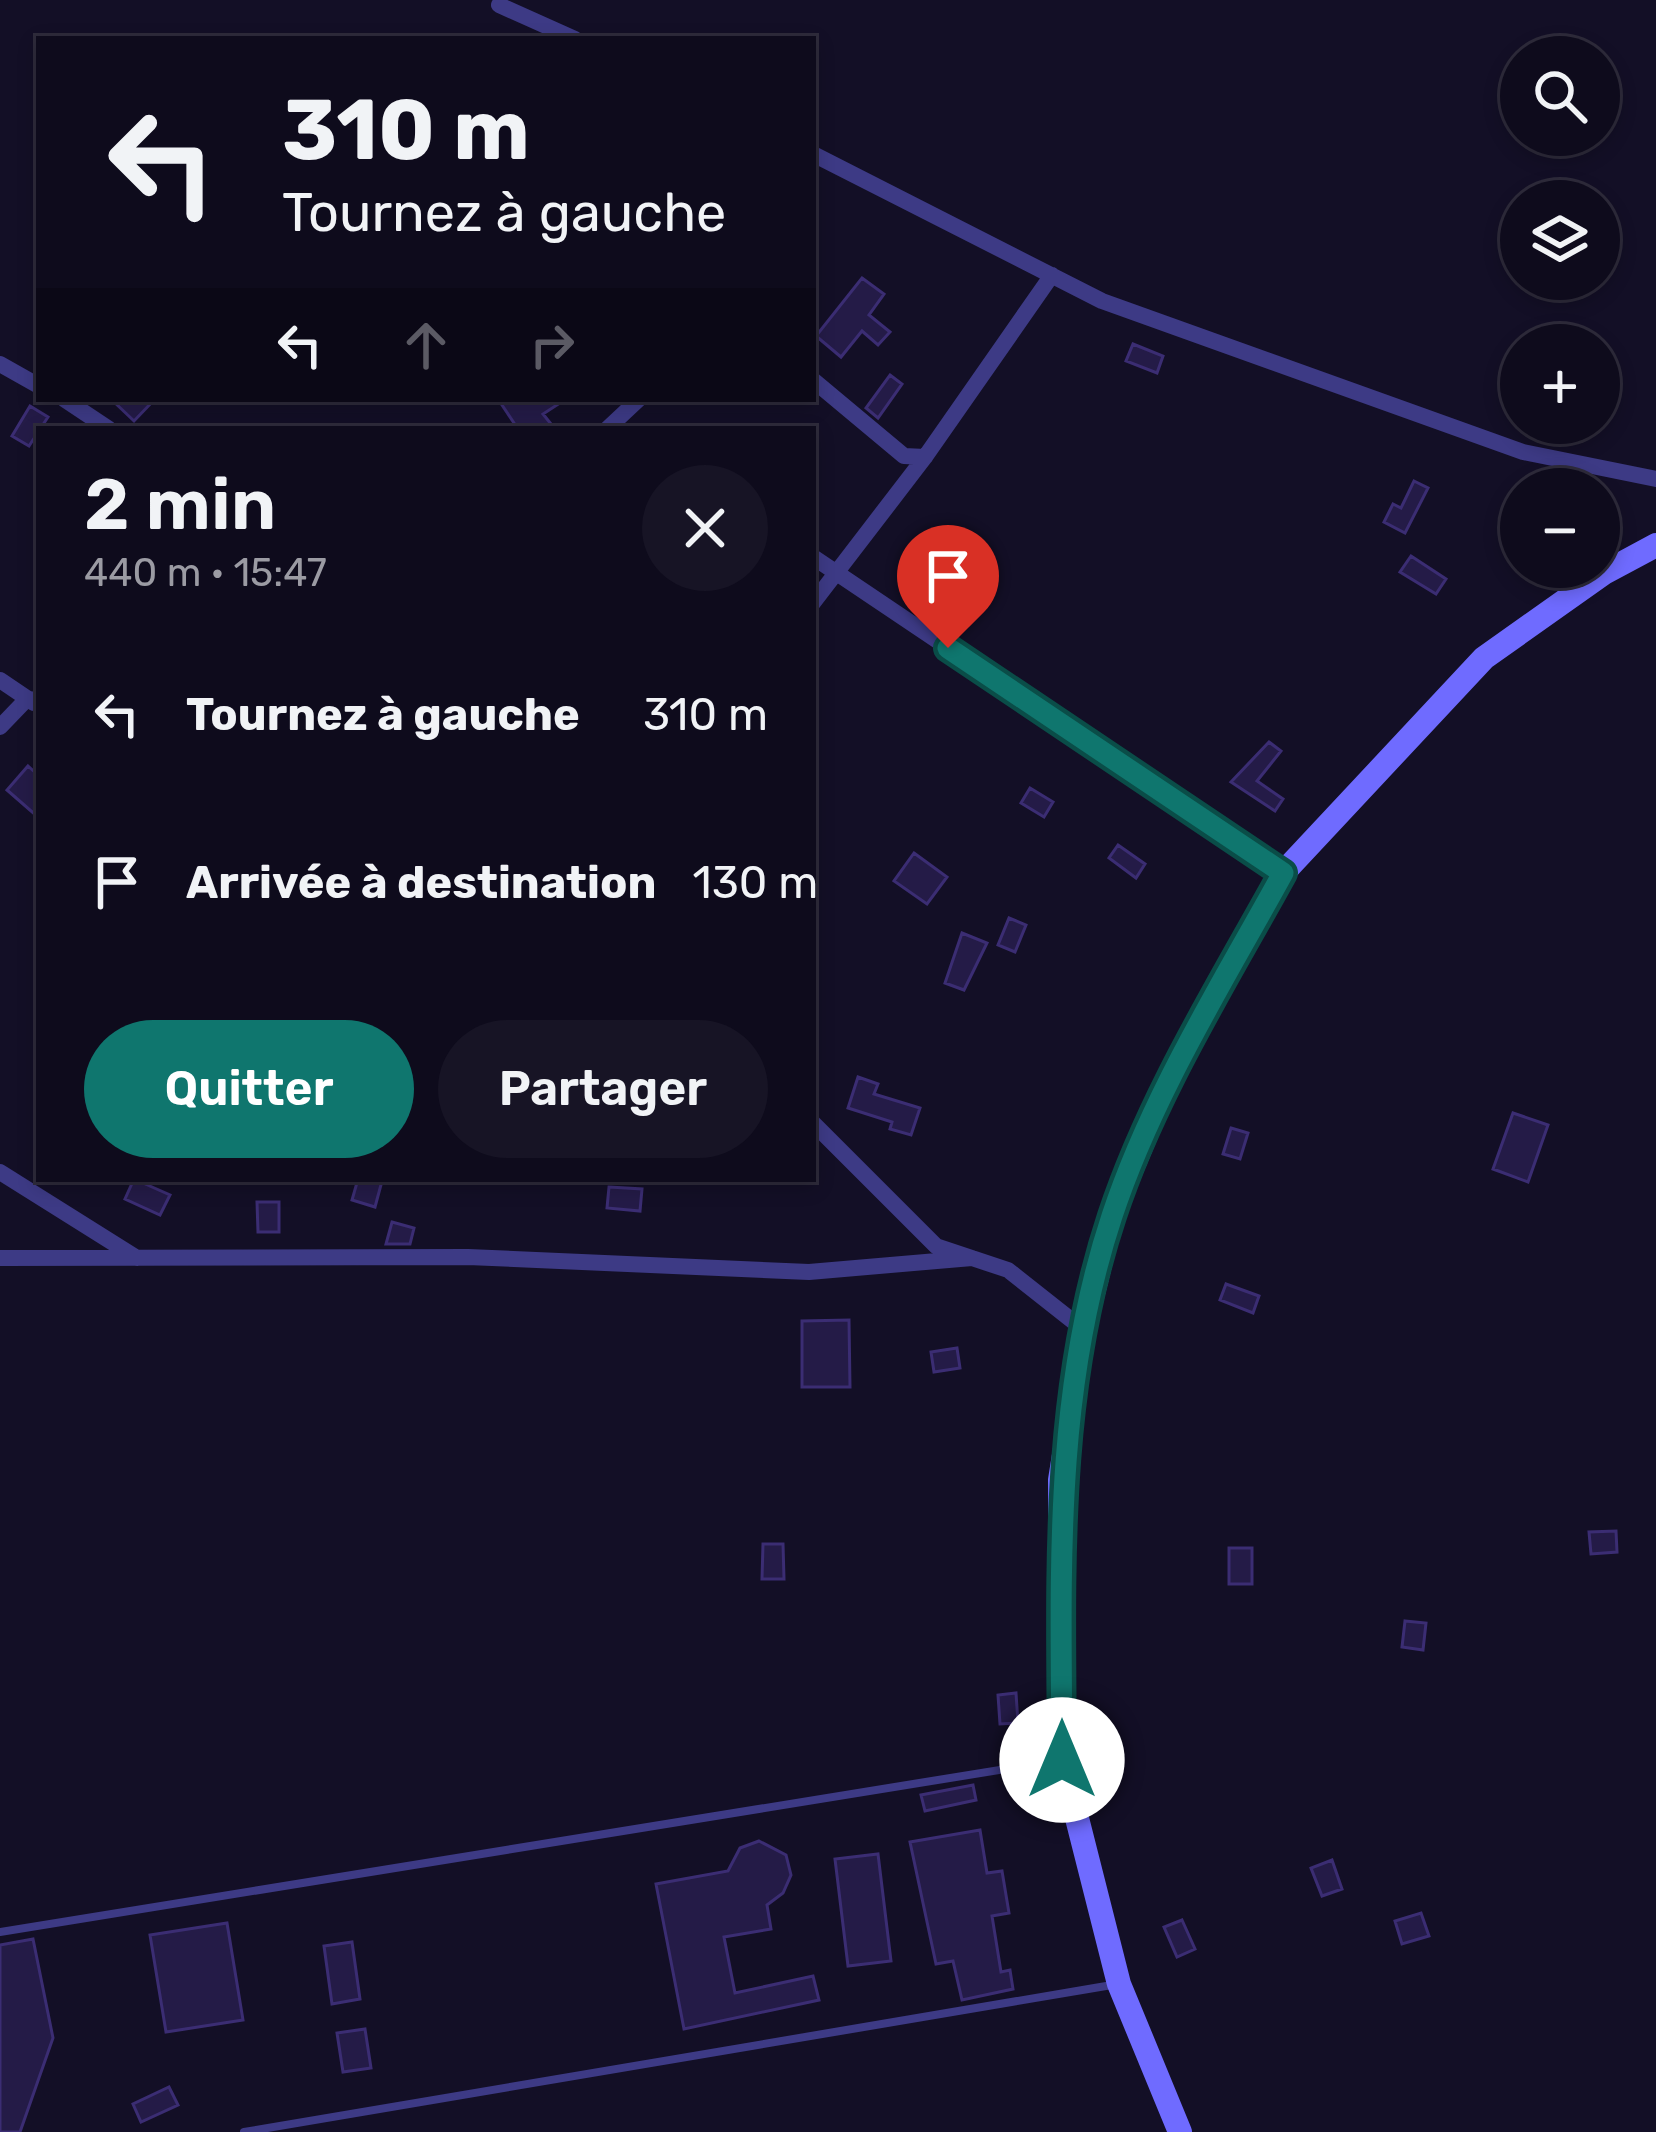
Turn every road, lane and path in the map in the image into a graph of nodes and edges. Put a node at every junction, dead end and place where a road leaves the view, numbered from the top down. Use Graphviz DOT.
graph roads {
  1 [pos="509,0"];
  2 [pos="567,36"];
  3 [pos="816,156"];
  4 [pos="1052,275"];
  5 [pos="0,364"];
  6 [pos="816,383"];
  7 [pos="36,384"];
  8 [pos="68,402"];
  9 [pos="636,402"];
  10 [pos="104,426"];
  11 [pos="615,426"];
  12 [pos="926,457"];
  13 [pos="1656,479"];
  14 [pos="1656,545"];
  15 [pos="816,559"];
  16 [pos="837,573"];
  17 [pos="816,600"];
  18 [pos="0,680"];
  19 [pos="35,701"];
  20 [pos="0,727"];
  21 [pos="1283,873"];
  22 [pos="816,1126"];
  23 [pos="0,1172"];
  24 [pos="0,1258"];
  25 [pos="972,1258"];
  26 [pos="140,1260"];
  27 [pos="1084,1330"];
  28 [pos="1062,1760"];
  29 [pos="0,1932"];
  30 [pos="1119,1984"];
  31 [pos="244,2132"];
  32 [pos="1180,2132"];
  1 -- 2 [label="street"];
  3 -- 4 [label="street"];
  4 -- 12 [label="street"];
  4 -- 13 [label="street"];
  5 -- 7 [label="street"];
  6 -- 12 [label="street"];
  8 -- 10 [label="street"];
  9 -- 11 [label="street"];
  12 -- 16 [label="street"];
  14 -- 21 [label="main road"];
  15 -- 16 [label="street"];
  16 -- 17 [label="street"];
  16 -- 21 [label="street"];
  18 -- 19 [label="street"];
  19 -- 20 [label="street"];
  21 -- 27 [label="main road"];
  22 -- 25 [label="street"];
  23 -- 26 [label="street"];
  24 -- 26 [label="street"];
  25 -- 26 [label="street"];
  25 -- 27 [label="street"];
  27 -- 28 [label="main road"];
  28 -- 29 [label="lane"];
  28 -- 30 [label="main road"];
  30 -- 31 [label="lane"];
  30 -- 32 [label="main road"];
}
